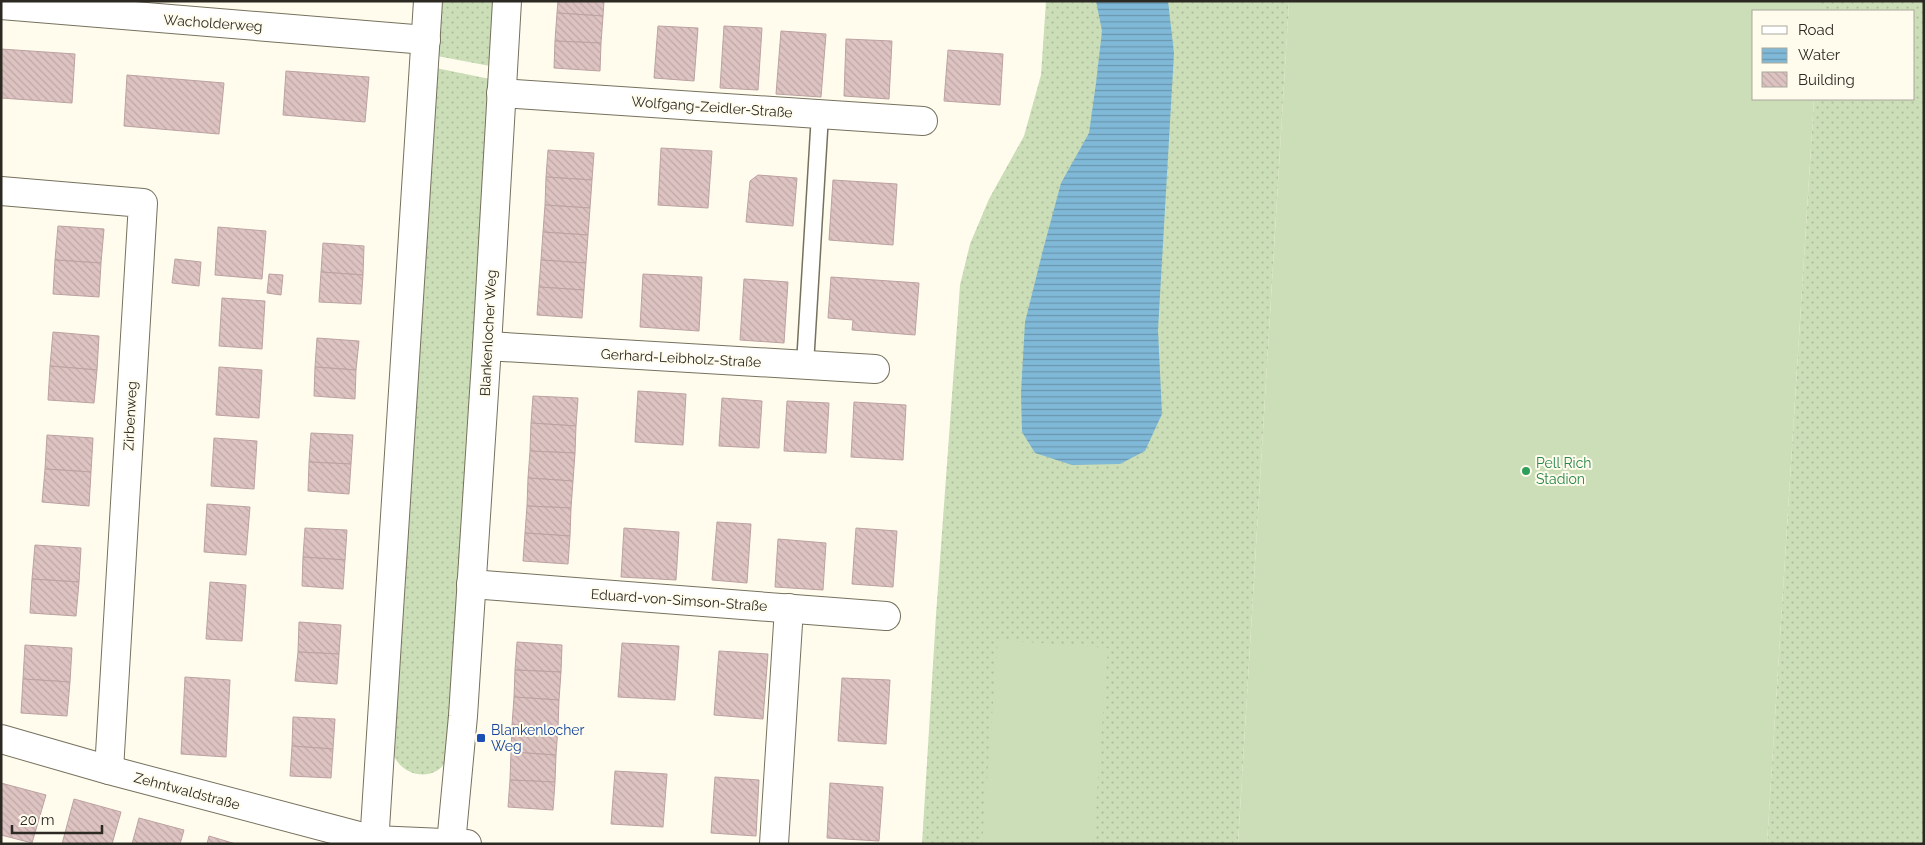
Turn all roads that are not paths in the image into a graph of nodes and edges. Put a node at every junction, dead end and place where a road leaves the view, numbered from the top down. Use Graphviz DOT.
graph roads {
  1 [pos="428,1"];
  2 [pos="507,1"];
  3 [pos="1,5"];
  4 [pos="426,40"];
  5 [pos="501,93"];
  6 [pos="820,114"];
  7 [pos="923,121"];
  8 [pos="1,190"];
  9 [pos="487,346"];
  10 [pos="805,365"];
  11 [pos="875,369"];
  12 [pos="471,584"];
  13 [pos="789,608"];
  14 [pos="886,616"];
  15 [pos="1,739"];
  16 [pos="109,770"];
  17 [pos="374,842"];
  18 [pos="451,843"];
  19 [pos="467,844"];
  20 [pos="774,844"];
  1 -- 4 [label="street"];
  2 -- 5 [label="street, Blankenlocher Weg"];
  3 -- 4 [label="street, Wacholderweg"];
  4 -- 17 [label="street"];
  5 -- 6 [label="street, Wolfgang-Zeidler-Straße"];
  5 -- 9 [label="street, Blankenlocher Weg"];
  6 -- 7 [label="street, Wolfgang-Zeidler-Straße"];
  6 -- 10 [label="lane"];
  8 -- 16 [label="street, Zirbenweg"];
  9 -- 10 [label="street, Gerhard-Leibholz-Straße"];
  9 -- 12 [label="street, Blankenlocher Weg"];
  10 -- 11 [label="street, Gerhard-Leibholz-Straße"];
  12 -- 13 [label="street, Eduard-von-Simson-Straße"];
  12 -- 18 [label="street, Blankenlocher Weg"];
  13 -- 14 [label="street, Eduard-von-Simson-Straße"];
  13 -- 20 [label="street"];
  15 -- 16 [label="street, Zehntwaldstraße"];
  16 -- 17 [label="street, Zehntwaldstraße"];
  17 -- 18 [label="street"];
  18 -- 19 [label="street"];
}
